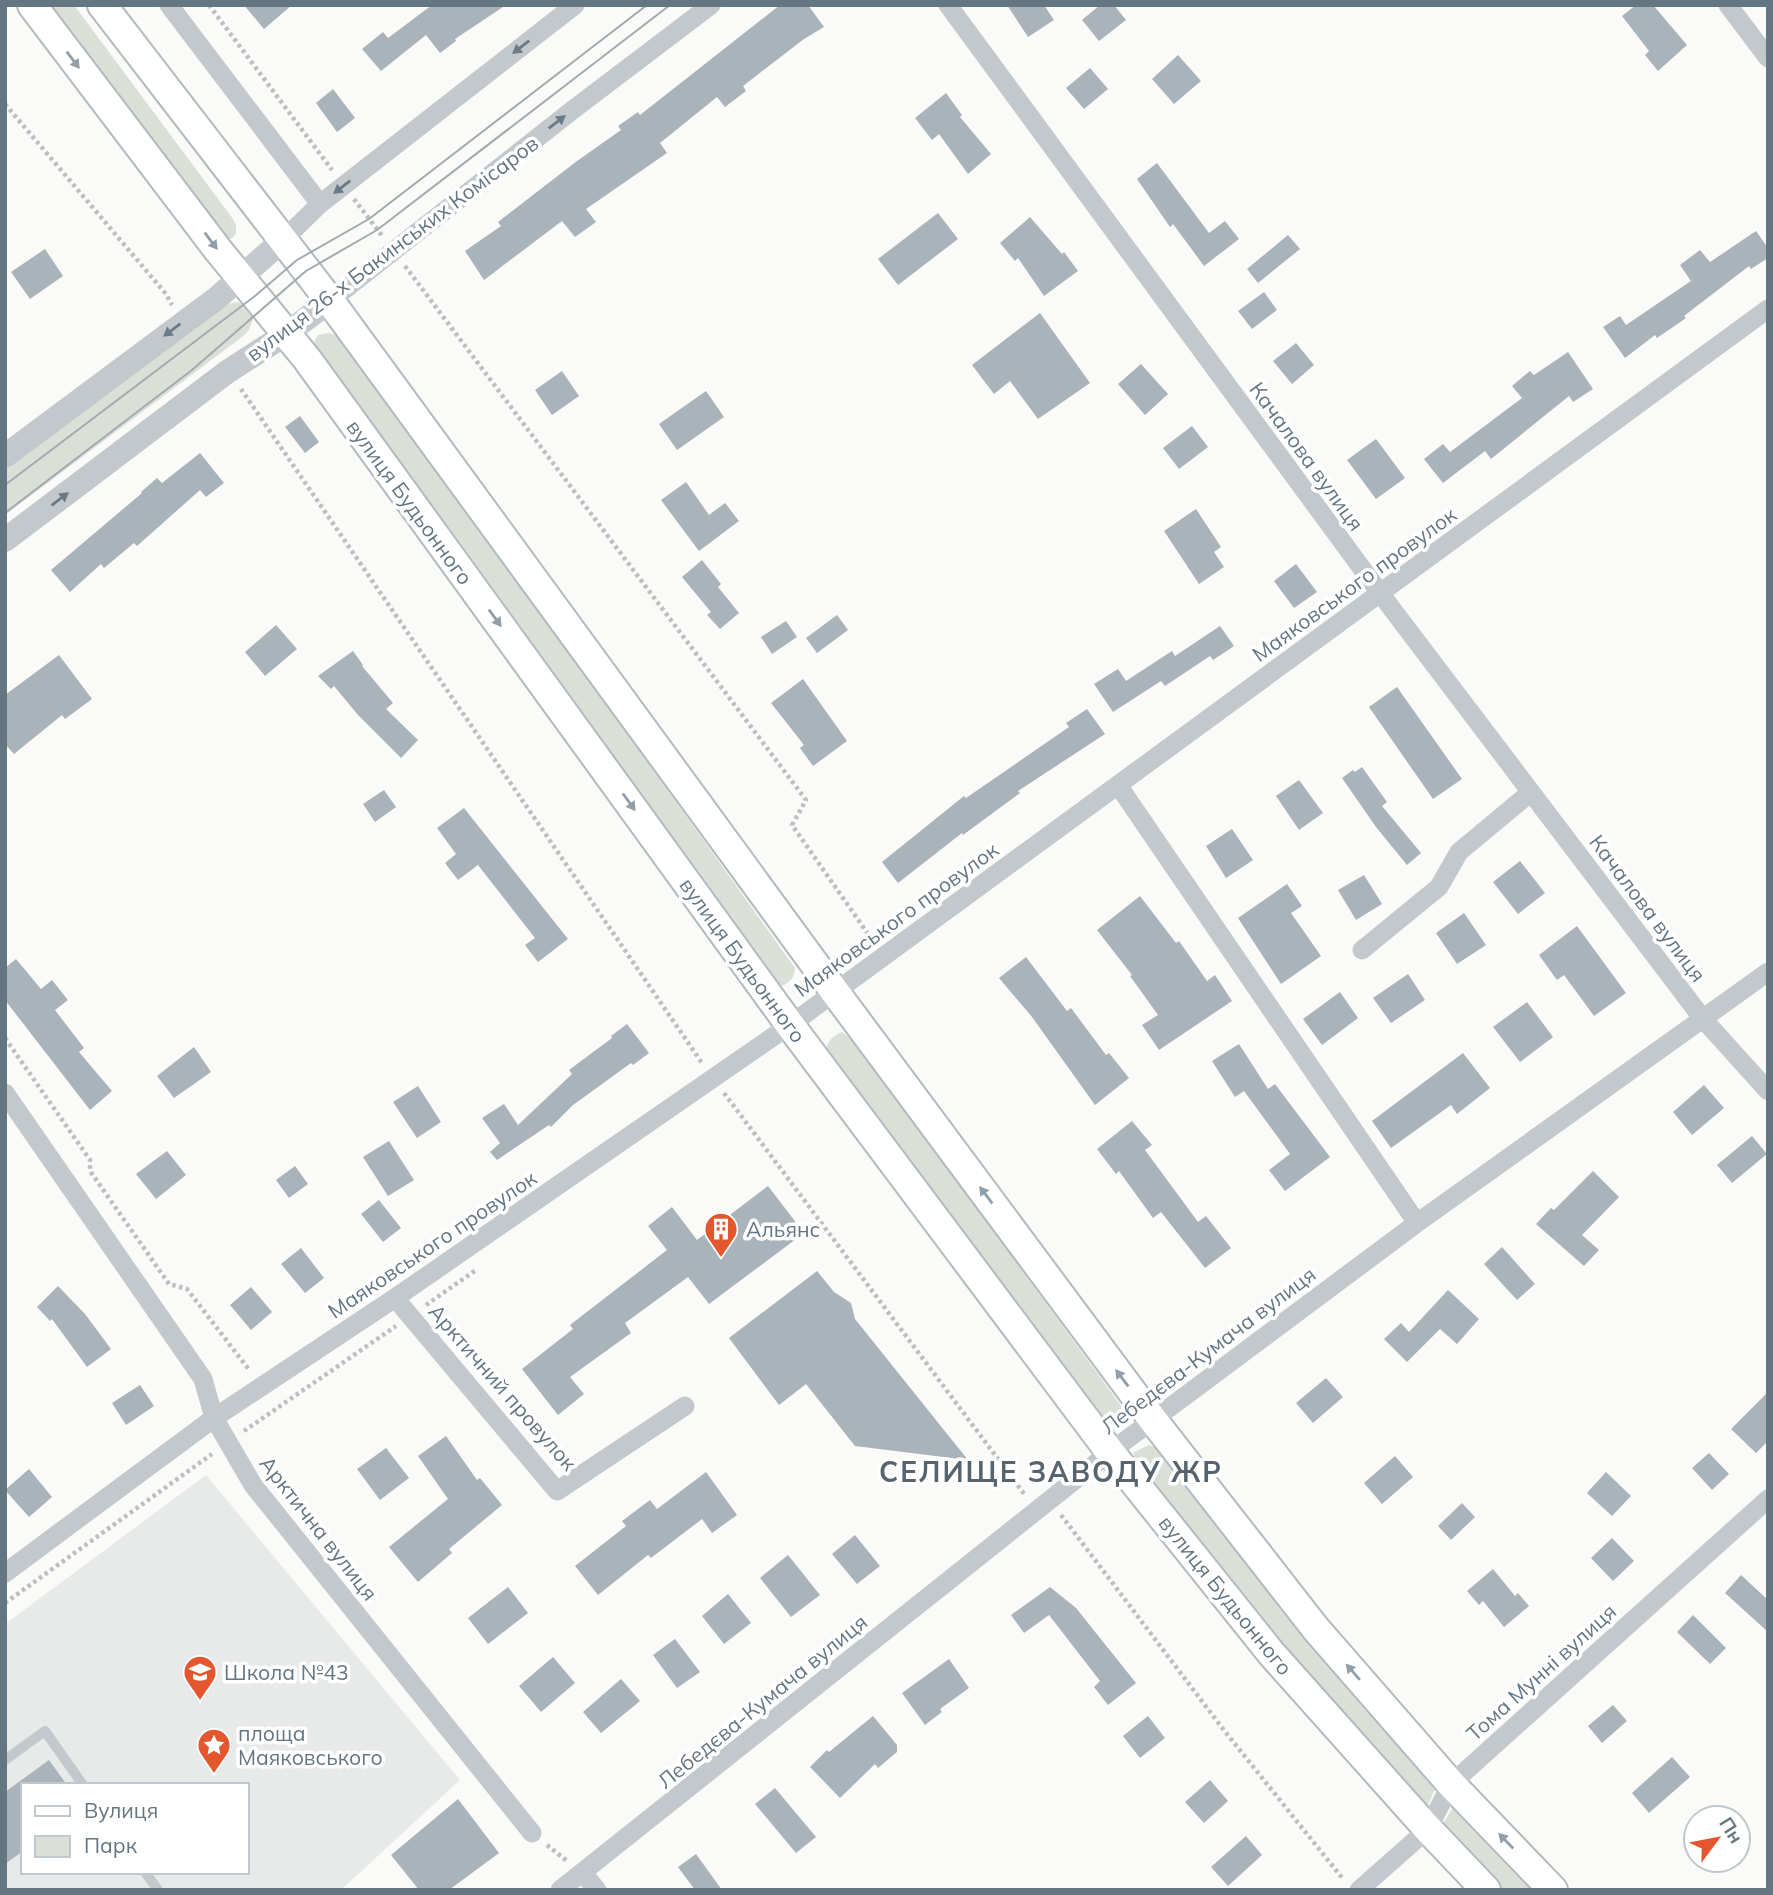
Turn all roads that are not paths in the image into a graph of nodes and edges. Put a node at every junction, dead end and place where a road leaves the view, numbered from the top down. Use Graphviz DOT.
graph roads {
  1 [pos="32,5"];
  2 [pos="102,5"];
  3 [pos="169,5"];
  4 [pos="575,5"];
  5 [pos="711,5"];
  6 [pos="948,5"];
  7 [pos="1728,5"];
  8 [pos="1768,58"];
  9 [pos="320,204"];
  10 [pos="282,241"];
  11 [pos="240,277"];
  12 [pos="330,301"];
  13 [pos="1768,309"];
  14 [pos="286,334"];
  15 [pos="5,456"];
  16 [pos="5,540"];
  17 [pos="1380,593"];
  18 [pos="1118,785"];
  19 [pos="1531,792"];
  20 [pos="1362,950"];
  21 [pos="1768,972"];
  22 [pos="835,992"];
  23 [pos="1703,1019"];
  24 [pos="790,1025"];
  25 [pos="1768,1091"];
  26 [pos="5,1093"];
  27 [pos="1418,1223"];
  28 [pos="395,1298"];
  29 [pos="685,1406"];
  30 [pos="214,1418"];
  31 [pos="1153,1420"];
  32 [pos="1110,1452"];
  33 [pos="1768,1499"];
  34 [pos="5,1573"];
  35 [pos="5,1760"];
  36 [pos="82,1783"];
  37 [pos="1451,1783"];
  38 [pos="1428,1829"];
  39 [pos="532,1833"];
  40 [pos="583,1873"];
  41 [pos="146,1874"];
  42 [pos="1351,1884"];
  43 [pos="158,1890"];
  44 [pos="560,1890"];
  45 [pos="597,1890"];
  46 [pos="1486,1890"];
  47 [pos="1553,1890"];
  1 -- 11 [label="main road, вулиця Будьонного, one-way"];
  2 -- 10 [label="main road"];
  3 -- 9 [label="street"];
  4 -- 9 [label="street, one-way"];
  12 -- 5 [label="street, вулиця 26-х Бакинських Комісаров, one-way"];
  6 -- 17 [label="street, Качалова вулиця"];
  7 -- 8 [label="street"];
  9 -- 10 [label="street"];
  10 -- 11 [label="street"];
  10 -- 12 [label="main road"];
  11 -- 14 [label="main road, вулиця Будьонного"];
  11 -- 15 [label="street, one-way"];
  12 -- 14 [label="street, вулиця 26-х Бакинських Комісаров"];
  12 -- 22 [label="main road"];
  13 -- 17 [label="street, Маяковського провулок"];
  16 -- 14 [label="street, вулиця 26-х Бакинських Комісаров, one-way"];
  14 -- 24 [label="main road, вулиця Будьонного, one-way"];
  17 -- 18 [label="street, Маяковського провулок"];
  17 -- 19 [label="street, Качалова вулиця"];
  18 -- 22 [label="street, Маяковського провулок"];
  18 -- 27 [label="street"];
  19 -- 20 [label="street"];
  19 -- 23 [label="street, Качалова вулиця"];
  21 -- 23 [label="street, Лебедєва-Кумача вулиця"];
  22 -- 24 [label="street, Маяковського провулок"];
  31 -- 22 [label="main road, one-way"];
  23 -- 25 [label="street, Качалова вулиця"];
  23 -- 27 [label="street, Лебедєва-Кумача вулиця"];
  24 -- 28 [label="street, Маяковського провулок"];
  24 -- 32 [label="main road, вулиця Будьонного"];
  26 -- 30 [label="street, Арктична вулиця"];
  27 -- 31 [label="street, Лебедєва-Кумача вулиця"];
  28 -- 29 [label="street, Арктичний провулок"];
  28 -- 30 [label="street, Маяковського провулок"];
  30 -- 34 [label="street, Маяковського провулок"];
  30 -- 39 [label="street, Арктична вулиця"];
  31 -- 32 [label="street, Лебедєва-Кумача вулиця"];
  37 -- 31 [label="main road, one-way"];
  32 -- 38 [label="main road, вулиця Будьонного"];
  32 -- 40 [label="street, Лебедєва-Кумача вулиця"];
  33 -- 37 [label="street, Тома Мунні вулиця"];
  35 -- 36 [label="lane"];
  37 -- 38 [label="street, Тома Мунні вулиця"];
  47 -- 37 [label="main road, one-way"];
  38 -- 42 [label="street, Тома Мунні вулиця"];
  38 -- 46 [label="main road, вулиця Будьонного"];
  40 -- 44 [label="street, Лебедєва-Кумача вулиця"];
  40 -- 45 [label="street"];
  41 -- 43 [label="lane"];
}
